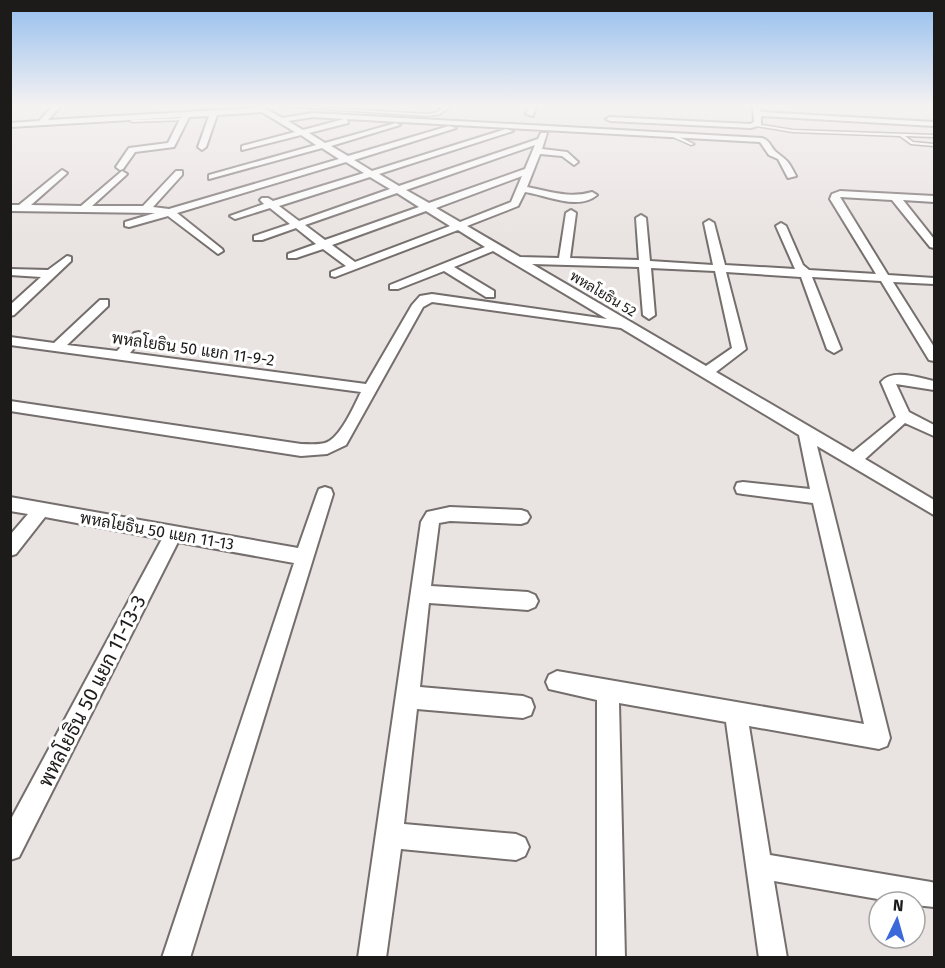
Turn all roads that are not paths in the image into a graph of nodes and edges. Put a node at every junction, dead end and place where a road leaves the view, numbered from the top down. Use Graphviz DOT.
graph roads {
  1 [pos="131,151"];
  2 [pos="306,151"];
  3 [pos="333,151"];
  4 [pos="373,151"];
  5 [pos="444,151"];
  6 [pos="521,151"];
  7 [pos="536,151"];
  8 [pos="555,151"];
  9 [pos="771,151"];
  10 [pos="347,159"];
  11 [pos="574,162"];
  12 [pos="528,171"];
  13 [pos="179,172"];
  14 [pos="62,173"];
  15 [pos="228,173"];
  16 [pos="373,174"];
  17 [pos="791,176"];
  18 [pos="213,177"];
  19 [pos="250,189"];
  20 [pos="397,189"];
  21 [pos="522,189"];
  22 [pos="592,195"];
  23 [pos="895,197"];
  24 [pos="934,199"];
  25 [pos="270,205"];
  26 [pos="427,207"];
  27 [pos="10,208"];
  28 [pos="22,208"];
  29 [pos="84,208"];
  30 [pos="146,209"];
  31 [pos="170,212"];
  32 [pos="571,213"];
  33 [pos="235,216"];
  34 [pos="641,218"];
  35 [pos="709,223"];
  36 [pos="129,224"];
  37 [pos="296,224"];
  38 [pos="459,225"];
  39 [pos="781,226"];
  40 [pos="258,238"];
  41 [pos="325,244"];
  42 [pos="934,245"];
  43 [pos="494,247"];
  44 [pos="218,251"];
  45 [pos="292,256"];
  46 [pos="67,259"];
  47 [pos="516,260"];
  48 [pos="564,260"];
  49 [pos="645,264"];
  50 [pos="354,267"];
  51 [pos="446,267"];
  52 [pos="720,268"];
  53 [pos="10,272"];
  54 [pos="805,273"];
  55 [pos="51,274"];
  56 [pos="335,274"];
  57 [pos="886,278"];
  58 [pos="934,281"];
  59 [pos="394,287"];
  60 [pos="490,294"];
  61 [pos="104,303"];
  62 [pos="13,308"];
  63 [pos="649,315"];
  64 [pos="629,327"];
  65 [pos="139,336"];
  66 [pos="10,341"];
  67 [pos="57,347"];
  68 [pos="834,349"];
  69 [pos="120,356"];
  70 [pos="934,357"];
  71 [pos="706,372"];
  72 [pos="934,385"];
  73 [pos="371,389"];
  74 [pos="10,406"];
  75 [pos="899,421"];
  76 [pos="806,430"];
  77 [pos="934,431"];
  78 [pos="854,460"];
  79 [pos="743,488"];
  80 [pos="325,494"];
  81 [pos="820,497"];
  82 [pos="10,504"];
  83 [pos="934,508"];
  84 [pos="42,509"];
  85 [pos="521,517"];
  86 [pos="173,534"];
  87 [pos="10,549"];
  88 [pos="303,557"];
  89 [pos="420,594"];
  90 [pos="528,601"];
  91 [pos="557,682"];
  92 [pos="608,691"];
  93 [pos="408,697"];
  94 [pos="523,707"];
  95 [pos="736,713"];
  96 [pos="390,836"];
  97 [pos="516,847"];
  98 [pos="10,848"];
  99 [pos="759,866"];
  100 [pos="931,895"];
  101 [pos="176,957"];
  102 [pos="372,957"];
  103 [pos="611,957"];
  104 [pos="773,957"];
  1 -- 29 [label="street"];
  2 -- 15 [label="street"];
  3 -- 10 [label="street, พหลโยธิน 52"];
  4 -- 10 [label="street"];
  5 -- 16 [label="street"];
  6 -- 20 [label="street"];
  7 -- 12 [label="street"];
  8 -- 11 [label="street"];
  9 -- 17 [label="street"];
  10 -- 16 [label="street, พหลโยธิน 52"];
  10 -- 19 [label="street"];
  12 -- 21 [label="street"];
  12 -- 26 [label="street"];
  13 -- 30 [label="street"];
  14 -- 28 [label="street"];
  15 -- 18 [label="street"];
  15 -- 19 [label="street"];
  16 -- 20 [label="street, พหลโยธิน 52"];
  16 -- 25 [label="street"];
  19 -- 25 [label="street"];
  19 -- 31 [label="street"];
  20 -- 26 [label="street, พหลโยธิน 52"];
  20 -- 37 [label="street"];
  21 -- 22 [label="street"];
  21 -- 38 [label="street"];
  23 -- 24 [label="street"];
  23 -- 42 [label="street"];
  23 -- 57 [label="street"];
  25 -- 33 [label="street"];
  25 -- 37 [label="street"];
  26 -- 38 [label="street, พหลโยธิน 52"];
  26 -- 41 [label="street"];
  27 -- 28 [label="street"];
  28 -- 29 [label="street"];
  29 -- 30 [label="street"];
  30 -- 31 [label="street"];
  31 -- 36 [label="street"];
  31 -- 44 [label="street"];
  32 -- 48 [label="street"];
  34 -- 49 [label="street"];
  35 -- 52 [label="street"];
  37 -- 40 [label="street"];
  37 -- 41 [label="street"];
  38 -- 43 [label="street, พหลโยธิน 52"];
  38 -- 50 [label="street"];
  39 -- 54 [label="street"];
  41 -- 45 [label="street"];
  41 -- 50 [label="street"];
  43 -- 47 [label="street, พหลโยธิน 52"];
  43 -- 51 [label="street"];
  46 -- 55 [label="street"];
  47 -- 48 [label="street"];
  47 -- 64 [label="street, พหลโยธิน 52"];
  48 -- 49 [label="street"];
  49 -- 52 [label="street"];
  49 -- 63 [label="street"];
  50 -- 56 [label="street"];
  51 -- 59 [label="street"];
  51 -- 60 [label="street"];
  52 -- 54 [label="street"];
  52 -- 71 [label="street"];
  53 -- 55 [label="street"];
  54 -- 57 [label="street"];
  54 -- 68 [label="street"];
  55 -- 62 [label="street"];
  57 -- 58 [label="street"];
  57 -- 70 [label="street"];
  61 -- 67 [label="street"];
  64 -- 71 [label="street, พหลโยธิน 52"];
  64 -- 73 [label="street"];
  65 -- 69 [label="street"];
  66 -- 67 [label="street, พหลโยธิน 50 แยก 11-9-2"];
  67 -- 69 [label="street, พหลโยธิน 50 แยก 11-9-2"];
  69 -- 73 [label="street, พหลโยธิน 50 แยก 11-9-2"];
  71 -- 76 [label="street, พหลโยธิน 52"];
  72 -- 77 [label="street"];
  73 -- 74 [label="street"];
  75 -- 78 [label="street"];
  76 -- 78 [label="street, พหลโยธิน 52"];
  76 -- 81 [label="street"];
  78 -- 83 [label="street, พหลโยธิน 52"];
  79 -- 81 [label="street"];
  80 -- 88 [label="street"];
  81 -- 95 [label="street"];
  82 -- 84 [label="street, พหลโยธิน 50 แยก 11-13"];
  84 -- 86 [label="street, พหลโยธิน 50 แยก 11-13"];
  84 -- 87 [label="street"];
  85 -- 89 [label="street"];
  86 -- 88 [label="street, พหลโยธิน 50 แยก 11-13"];
  86 -- 98 [label="street, พหลโยธิน 50 แยก 11-13-3"];
  88 -- 101 [label="street"];
  89 -- 90 [label="street"];
  89 -- 93 [label="street"];
  91 -- 92 [label="street"];
  92 -- 95 [label="street"];
  92 -- 103 [label="street"];
  93 -- 94 [label="street"];
  93 -- 96 [label="street"];
  95 -- 99 [label="street"];
  96 -- 97 [label="street"];
  96 -- 102 [label="street"];
  99 -- 100 [label="street"];
  99 -- 104 [label="street"];
}
